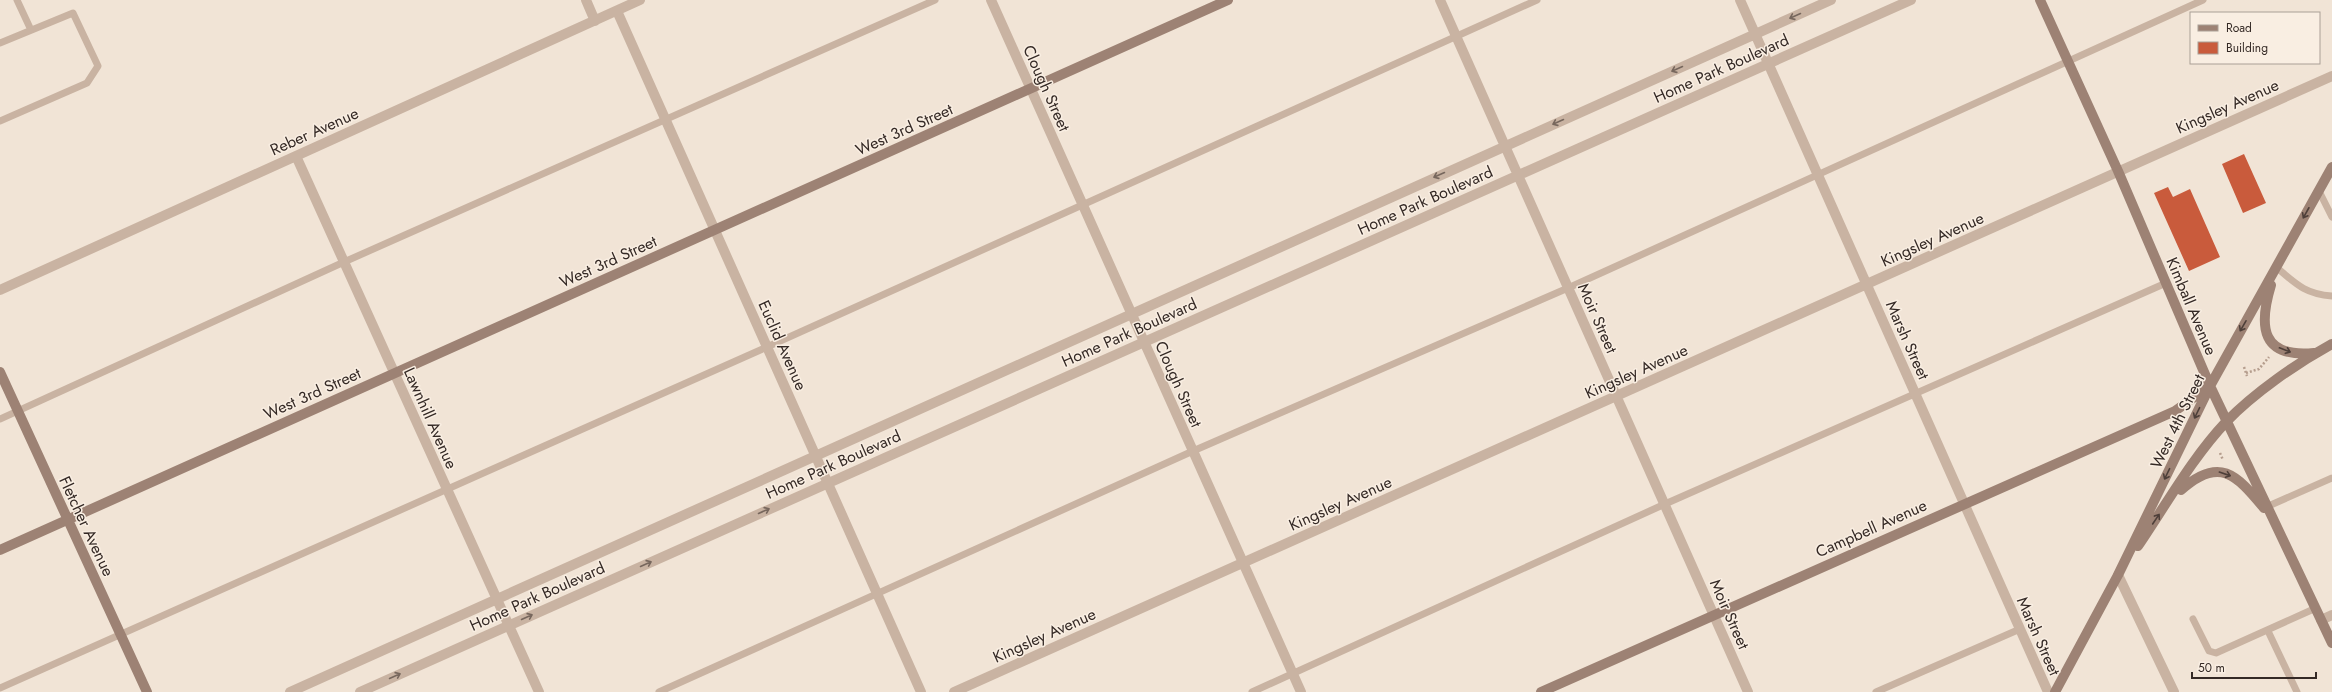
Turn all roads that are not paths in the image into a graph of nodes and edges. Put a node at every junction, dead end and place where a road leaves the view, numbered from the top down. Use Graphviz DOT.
graph roads {
  1 [pos="18,0"];
  2 [pos="586,0"];
  3 [pos="640,0"];
  4 [pos="935,0"];
  5 [pos="992,0"];
  6 [pos="1228,0"];
  7 [pos="1440,0"];
  8 [pos="1537,0"];
  9 [pos="1740,0"];
  10 [pos="1831,0"];
  11 [pos="1911,0"];
  12 [pos="2040,0"];
  13 [pos="2203,0"];
  14 [pos="617,11"];
  15 [pos="595,21"];
  16 [pos="31,30"];
  17 [pos="1755,35"];
  18 [pos="1457,37"];
  19 [pos="0,43"];
  20 [pos="2068,61"];
  21 [pos="1768,64"];
  22 [pos="2331,76"];
  23 [pos="1031,89"];
  24 [pos="666,119"];
  25 [pos="0,121"];
  26 [pos="1505,146"];
  27 [pos="296,156"];
  28 [pos="2332,167"];
  29 [pos="2118,171"];
  30 [pos="1817,174"];
  31 [pos="1518,175"];
  32 [pos="2319,191"];
  33 [pos="1083,206"];
  34 [pos="2332,218"];
  35 [pos="715,229"];
  36 [pos="344,262"];
  37 [pos="2276,267"];
  38 [pos="2166,283"];
  39 [pos="1867,285"];
  40 [pos="1568,288"];
  41 [pos="0,290"];
  42 [pos="2332,296"];
  43 [pos="1132,314"];
  44 [pos="1144,342"];
  45 [pos="2332,344"];
  46 [pos="768,348"];
  47 [pos="2316,352"];
  48 [pos="0,372"];
  49 [pos="394,373"];
  50 [pos="2210,386"];
  51 [pos="1915,393"];
  52 [pos="1616,396"];
  53 [pos="18,411"];
  54 [pos="0,419"];
  55 [pos="2227,422"];
  56 [pos="1193,451"];
  57 [pos="816,456"];
  58 [pos="2332,478"];
  59 [pos="828,483"];
  60 [pos="447,490"];
  61 [pos="2169,500"];
  62 [pos="1964,503"];
  63 [pos="1665,504"];
  64 [pos="2265,507"];
  65 [pos="68,519"];
  66 [pos="0,550"];
  67 [pos="1243,563"];
  68 [pos="2118,575"];
  69 [pos="877,594"];
  70 [pos="497,599"];
  71 [pos="2316,608"];
  72 [pos="1714,615"];
  73 [pos="2332,615"];
  74 [pos="2193,620"];
  75 [pos="2322,620"];
  76 [pos="509,626"];
  77 [pos="2020,629"];
  78 [pos="2268,630"];
  79 [pos="121,634"];
  80 [pos="2332,643"];
  81 [pos="1293,674"];
  82 [pos="0,688"];
  83 [pos="147,692"];
  84 [pos="290,692"];
  85 [pos="360,692"];
  86 [pos="539,692"];
  87 [pos="659,692"];
  88 [pos="921,692"];
  89 [pos="954,692"];
  90 [pos="1252,692"];
  91 [pos="1301,692"];
  92 [pos="1541,692"];
  93 [pos="1748,692"];
  94 [pos="1876,692"];
  95 [pos="2048,692"];
  96 [pos="2055,692"];
  97 [pos="2174,692"];
  98 [pos="2297,692"];
  1 -- 16 [label="lane"];
  2 -- 15 [label="street"];
  3 -- 14 [label="street, Reber Avenue"];
  4 -- 24 [label="lane"];
  5 -- 23 [label="street, Clough Street"];
  6 -- 23 [label="main road, West 3rd Street"];
  7 -- 18 [label="street, Moir Street"];
  8 -- 18 [label="lane"];
  9 -- 17 [label="street, Marsh Street"];
  10 -- 17 [label="street, Home Park Boulevard, one-way"];
  11 -- 21 [label="street, Home Park Boulevard"];
  12 -- 20 [label="main road, Kimball Avenue"];
  13 -- 20 [label="lane"];
  14 -- 15 [label="street, Reber Avenue"];
  14 -- 24 [label="street, Euclid Avenue"];
  15 -- 27 [label="street, Reber Avenue"];
  16 -- 19 [label="lane"];
  16 -- 25 [label="lane"];
  17 -- 21 [label="street, Marsh Street"];
  17 -- 26 [label="street, Home Park Boulevard, one-way"];
  18 -- 26 [label="street, Moir Street"];
  18 -- 33 [label="lane"];
  20 -- 29 [label="main road, Kimball Avenue"];
  20 -- 30 [label="lane"];
  21 -- 30 [label="street, Marsh Street"];
  21 -- 31 [label="street, Home Park Boulevard"];
  22 -- 29 [label="street, Kingsley Avenue"];
  23 -- 33 [label="street, Clough Street"];
  23 -- 35 [label="main road, West 3rd Street"];
  24 -- 35 [label="street, Euclid Avenue"];
  24 -- 36 [label="lane"];
  26 -- 31 [label="street, Moir Street"];
  26 -- 43 [label="street, Home Park Boulevard, one-way"];
  27 -- 36 [label="street, Lawnhill Avenue"];
  27 -- 41 [label="street, Reber Avenue"];
  28 -- 32 [label="main road, West 4th Street"];
  29 -- 38 [label="main road, Kimball Avenue"];
  29 -- 39 [label="street, Kingsley Avenue"];
  30 -- 39 [label="street, Marsh Street"];
  30 -- 40 [label="lane"];
  31 -- 40 [label="street, Moir Street"];
  31 -- 44 [label="street, Home Park Boulevard"];
  32 -- 34 [label="lane"];
  32 -- 37 [label="main road, West 4th Street, one-way"];
  33 -- 43 [label="street, Clough Street"];
  33 -- 46 [label="lane"];
  35 -- 46 [label="street, Euclid Avenue"];
  35 -- 49 [label="main road, West 3rd Street"];
  36 -- 49 [label="street, Lawnhill Avenue"];
  36 -- 53 [label="lane"];
  37 -- 42 [label="lane"];
  37 -- 47 [label="main road, one-way"];
  37 -- 50 [label="main road, West 4th Street, one-way"];
  38 -- 50 [label="main road, Kimball Avenue"];
  38 -- 51 [label="lane"];
  39 -- 51 [label="street, Marsh Street"];
  39 -- 52 [label="street, Kingsley Avenue"];
  40 -- 52 [label="street, Moir Street"];
  40 -- 56 [label="lane"];
  43 -- 44 [label="street, Clough Street"];
  43 -- 57 [label="street, Home Park Boulevard"];
  44 -- 56 [label="street, Clough Street"];
  44 -- 59 [label="street, Home Park Boulevard"];
  45 -- 47 [label="main road"];
  46 -- 57 [label="street, Euclid Avenue"];
  46 -- 60 [label="lane"];
  47 -- 55 [label="main road"];
  48 -- 53 [label="main road, Fletcher Avenue"];
  49 -- 60 [label="street, Lawnhill Avenue"];
  49 -- 65 [label="main road, West 3rd Street"];
  50 -- 55 [label="main road, Kimball Avenue"];
  50 -- 62 [label="main road, Campbell Avenue"];
  50 -- 68 [label="main road, West 4th Street, one-way"];
  51 -- 62 [label="street, Marsh Street"];
  51 -- 63 [label="lane"];
  52 -- 63 [label="street, Moir Street"];
  52 -- 67 [label="street, Kingsley Avenue"];
  53 -- 54 [label="lane"];
  53 -- 65 [label="main road, Fletcher Avenue"];
  55 -- 61 [label="main road"];
  55 -- 64 [label="main road, Kimball Avenue"];
  56 -- 67 [label="street, Clough Street"];
  56 -- 69 [label="lane"];
  57 -- 59 [label="street, Euclid Avenue"];
  57 -- 70 [label="street, Home Park Boulevard"];
  58 -- 64 [label="lane"];
  59 -- 69 [label="street, Euclid Avenue"];
  76 -- 59 [label="street, Home Park Boulevard, one-way"];
  60 -- 70 [label="street, Lawnhill Avenue"];
  60 -- 79 [label="lane"];
  61 -- 64 [label="main road, one-way"];
  68 -- 61 [label="main road, one-way"];
  62 -- 72 [label="main road, Campbell Avenue"];
  62 -- 77 [label="street, Marsh Street"];
  63 -- 72 [label="street, Moir Street"];
  63 -- 81 [label="lane"];
  64 -- 71 [label="main road"];
  65 -- 66 [label="main road, West 3rd Street"];
  65 -- 79 [label="main road, Fletcher Avenue"];
  67 -- 81 [label="street, Clough Street"];
  67 -- 89 [label="street, Kingsley Avenue"];
  68 -- 96 [label="main road, West 4th Street"];
  68 -- 97 [label="street"];
  69 -- 87 [label="lane"];
  69 -- 88 [label="street, Euclid Avenue"];
  70 -- 76 [label="street, Lawnhill Avenue"];
  70 -- 84 [label="street, Home Park Boulevard"];
  71 -- 75 [label="main road"];
  71 -- 78 [label="lane"];
  72 -- 92 [label="main road, Campbell Avenue"];
  72 -- 93 [label="street, Moir Street"];
  73 -- 75 [label="street"];
  74 -- 78 [label="lane"];
  75 -- 80 [label="main road"];
  85 -- 76 [label="street, Home Park Boulevard, one-way"];
  76 -- 86 [label="street, Lawnhill Avenue"];
  77 -- 94 [label="lane"];
  77 -- 95 [label="street, Marsh Street"];
  78 -- 98 [label="lane"];
  79 -- 82 [label="lane"];
  79 -- 83 [label="main road, Fletcher Avenue"];
  81 -- 90 [label="lane"];
  81 -- 91 [label="street, Clough Street"];
}
